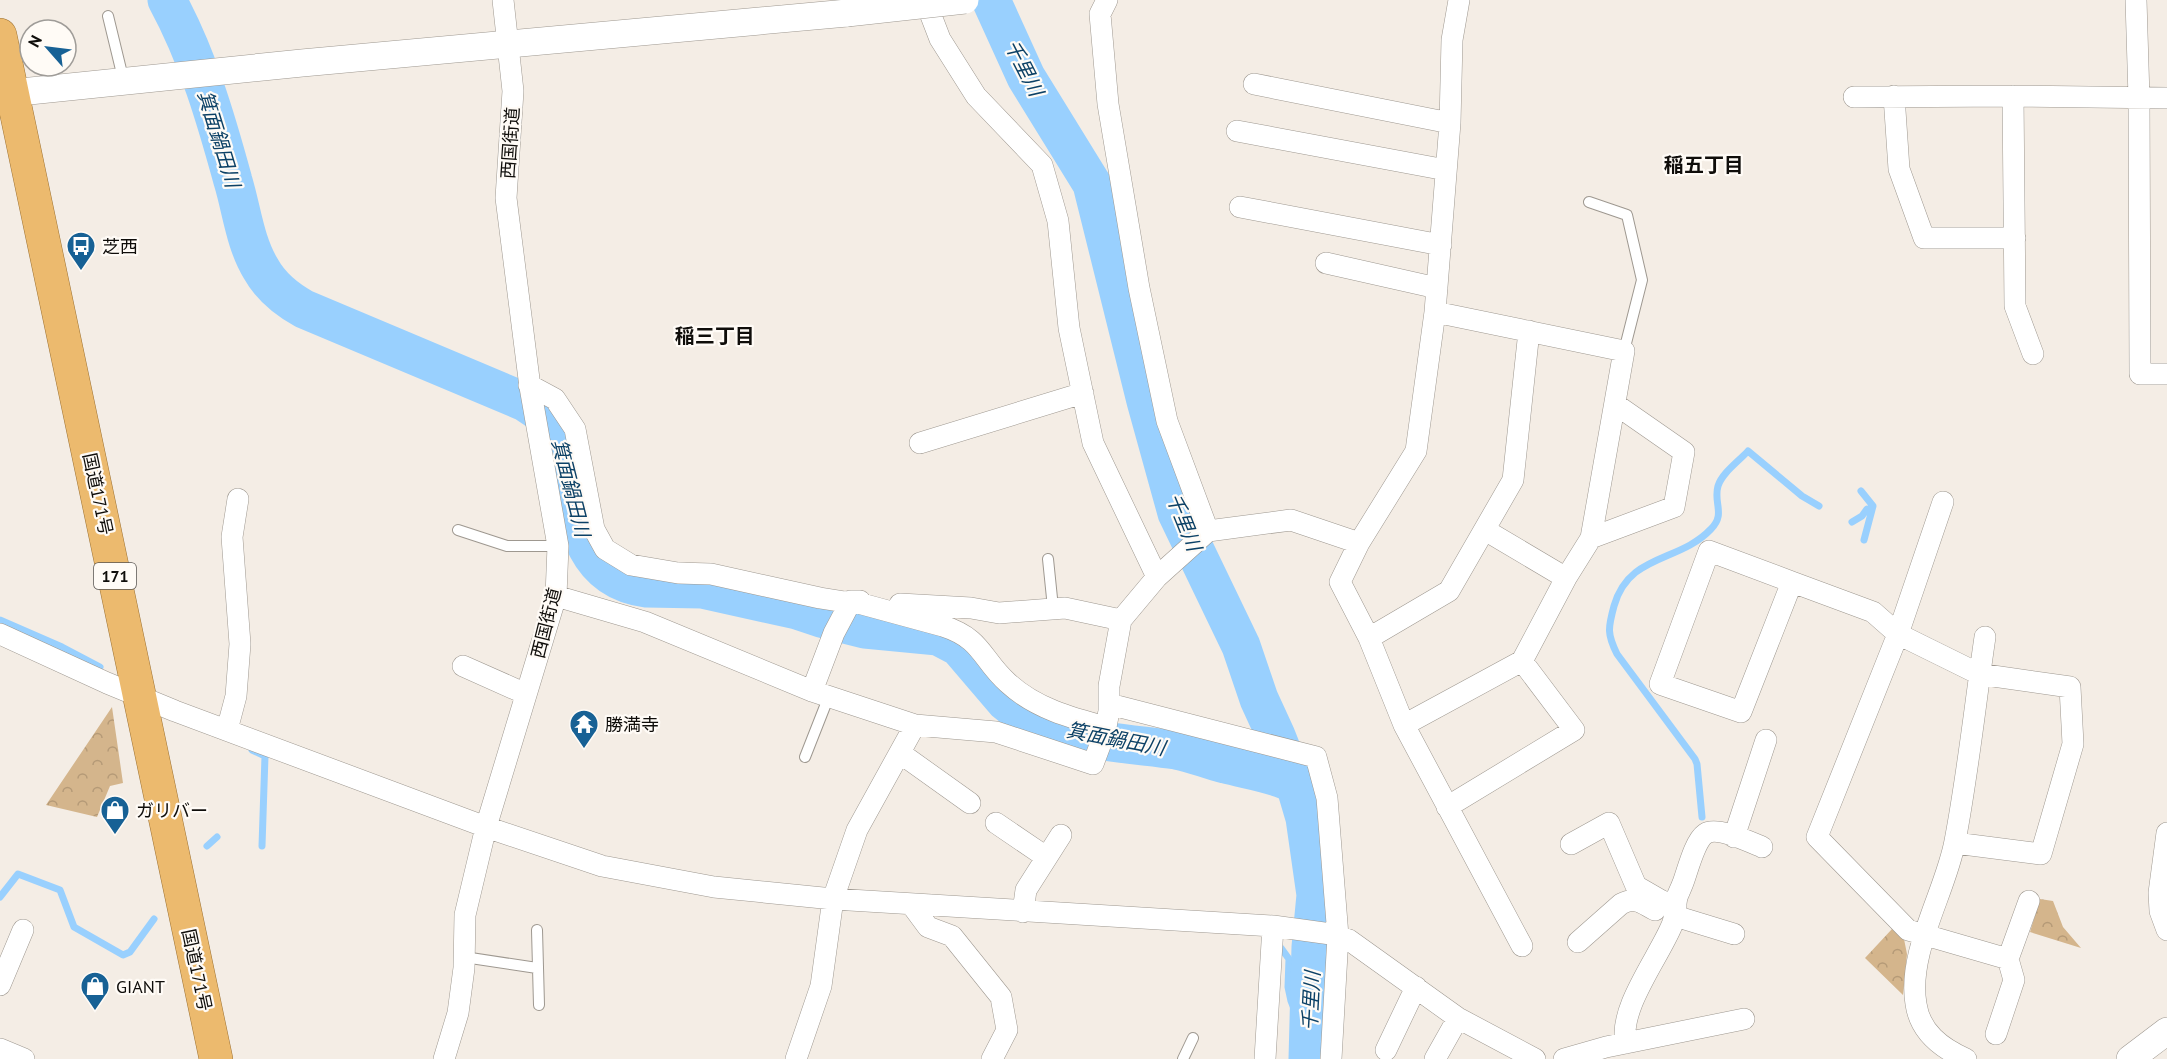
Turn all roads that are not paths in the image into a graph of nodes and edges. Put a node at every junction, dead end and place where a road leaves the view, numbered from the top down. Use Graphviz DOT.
graph roads {
  1 [pos="503,0"];
  2 [pos="925,0"];
  3 [pos="965,0"];
  4 [pos="1107,0"];
  5 [pos="1459,0"];
  6 [pos="2136,0"];
  7 [pos="108,16"];
  8 [pos="0,35"];
  9 [pos="507,45"];
  10 [pos="124,82"];
  11 [pos="1254,84"];
  12 [pos="7,93"];
  13 [pos="1894,96"];
  14 [pos="2013,96"];
  15 [pos="1854,97"];
  16 [pos="2167,98"];
  17 [pos="2139,99"];
  18 [pos="1450,123"];
  19 [pos="1237,131"];
  20 [pos="1446,170"];
  21 [pos="1589,202"];
  22 [pos="1240,207"];
  23 [pos="2014,238"];
  24 [pos="1441,245"];
  25 [pos="1326,263"];
  26 [pos="1437,288"];
  27 [pos="1435,312"];
  28 [pos="1529,332"];
  29 [pos="1624,351"];
  30 [pos="2033,354"];
  31 [pos="2167,374"];
  32 [pos="530,386"];
  33 [pos="1083,393"];
  34 [pos="1615,404"];
  35 [pos="920,443"];
  36 [pos="238,499"];
  37 [pos="1943,502"];
  38 [pos="458,530"];
  39 [pos="1485,530"];
  40 [pos="1208,531"];
  41 [pos="1591,537"];
  42 [pos="1359,543"];
  43 [pos="558,546"];
  44 [pos="1048,559"];
  45 [pos="1158,577"];
  46 [pos="1566,578"];
  47 [pos="1792,582"];
  48 [pos="556,596"];
  49 [pos="848,605"];
  50 [pos="1053,608"];
  51 [pos="1122,620"];
  52 [pos="0,634"];
  53 [pos="1898,634"];
  54 [pos="1985,637"];
  55 [pos="1369,638"];
  56 [pos="1522,661"];
  57 [pos="463,666"];
  58 [pos="1979,674"];
  59 [pos="526,694"];
  60 [pos="820,694"];
  61 [pos="138,695"];
  62 [pos="1109,704"];
  63 [pos="915,725"];
  64 [pos="1404,725"];
  65 [pos="1105,729"];
  66 [pos="226,730"];
  67 [pos="1766,740"];
  68 [pos="900,753"];
  69 [pos="805,757"];
  70 [pos="970,803"];
  71 [pos="1447,807"];
  72 [pos="996,823"];
  73 [pos="486,827"];
  74 [pos="2167,833"];
  75 [pos="1061,835"];
  76 [pos="1734,837"];
  77 [pos="1955,843"];
  78 [pos="1571,844"];
  79 [pos="1762,847"];
  80 [pos="1046,857"];
  81 [pos="833,899"];
  82 [pos="2029,901"];
  83 [pos="911,904"];
  84 [pos="1023,912"];
  85 [pos="1675,914"];
  86 [pos="1276,927"];
  87 [pos="22,930"];
  88 [pos="537,930"];
  89 [pos="2167,930"];
  90 [pos="1734,934"];
  91 [pos="1925,934"];
  92 [pos="1334,935"];
  93 [pos="1578,942"];
  94 [pos="1522,946"];
  95 [pos="464,957"];
  96 [pos="2008,960"];
  97 [pos="537,969"];
  98 [pos="0,985"];
  99 [pos="1416,987"];
  100 [pos="539,1005"];
  101 [pos="1458,1018"];
  102 [pos="1744,1019"];
  103 [pos="2167,1031"];
  104 [pos="1996,1034"];
  105 [pos="1193,1038"];
  106 [pos="1626,1043"];
  107 [pos="0,1049"];
  108 [pos="1386,1050"];
  109 [pos="24,1059"];
  110 [pos="216,1059"];
  111 [pos="444,1059"];
  112 [pos="796,1059"];
  113 [pos="992,1059"];
  114 [pos="1183,1059"];
  115 [pos="1265,1059"];
  116 [pos="1331,1059"];
  117 [pos="1435,1059"];
  118 [pos="1535,1059"];
  119 [pos="1564,1059"];
  120 [pos="1966,1059"];
  121 [pos="2130,1059"];
  1 -- 9 [label="street, 西国街道"];
  2 -- 33 [label="street"];
  3 -- 9 [label="street, bridge"];
  4 -- 40 [label="street"];
  5 -- 18 [label="street"];
  6 -- 17 [label="street"];
  7 -- 10 [label="lane"];
  8 -- 12 [label="highway, 国道171号 / 171"];
  9 -- 10 [label="street"];
  9 -- 32 [label="street, 西国街道"];
  10 -- 12 [label="street"];
  11 -- 18 [label="street"];
  12 -- 61 [label="highway, 国道171号 / 171"];
  13 -- 14 [label="street"];
  13 -- 15 [label="street"];
  13 -- 23 [label="street"];
  14 -- 17 [label="street"];
  14 -- 23 [label="street"];
  16 -- 17 [label="street"];
  17 -- 31 [label="street"];
  18 -- 20 [label="street"];
  19 -- 20 [label="street"];
  20 -- 24 [label="street"];
  21 -- 29 [label="lane"];
  22 -- 24 [label="street"];
  23 -- 30 [label="street"];
  24 -- 26 [label="street"];
  25 -- 26 [label="street"];
  26 -- 27 [label="street"];
  27 -- 28 [label="street"];
  27 -- 42 [label="street"];
  28 -- 29 [label="street"];
  28 -- 39 [label="street"];
  29 -- 34 [label="street"];
  32 -- 43 [label="street, 西国街道"];
  32 -- 49 [label="street"];
  33 -- 35 [label="street"];
  33 -- 45 [label="street"];
  34 -- 41 [label="street"];
  34 -- 41 [label="street"];
  36 -- 66 [label="street"];
  37 -- 53 [label="street"];
  38 -- 43 [label="lane"];
  39 -- 46 [label="street"];
  39 -- 55 [label="street"];
  40 -- 42 [label="street"];
  40 -- 45 [label="street"];
  41 -- 46 [label="street"];
  42 -- 55 [label="street"];
  43 -- 48 [label="street, 西国街道"];
  44 -- 50 [label="lane"];
  45 -- 51 [label="street"];
  46 -- 56 [label="street"];
  47 -- 47 [label="street"];
  47 -- 53 [label="street"];
  48 -- 59 [label="street, 西国街道"];
  48 -- 60 [label="street"];
  49 -- 50 [label="street"];
  49 -- 60 [label="street"];
  49 -- 65 [label="street"];
  50 -- 51 [label="street"];
  51 -- 62 [label="street"];
  52 -- 61 [label="street"];
  53 -- 58 [label="street"];
  53 -- 91 [label="street"];
  54 -- 58 [label="street"];
  55 -- 64 [label="street"];
  56 -- 64 [label="street"];
  56 -- 71 [label="street"];
  57 -- 59 [label="street"];
  58 -- 77 [label="street"];
  58 -- 77 [label="street"];
  59 -- 73 [label="street, 西国街道"];
  60 -- 63 [label="street"];
  60 -- 69 [label="lane"];
  61 -- 66 [label="street"];
  61 -- 110 [label="highway, 国道171号 / 171"];
  62 -- 65 [label="street"];
  62 -- 92 [label="street"];
  63 -- 65 [label="street"];
  63 -- 68 [label="street"];
  64 -- 71 [label="street"];
  66 -- 73 [label="street"];
  67 -- 76 [label="street"];
  68 -- 70 [label="street"];
  68 -- 81 [label="street"];
  71 -- 94 [label="street"];
  72 -- 80 [label="street"];
  73 -- 81 [label="street"];
  73 -- 95 [label="street, 西国街道"];
  74 -- 89 [label="street"];
  75 -- 80 [label="street"];
  76 -- 79 [label="street"];
  76 -- 85 [label="street"];
  77 -- 91 [label="street"];
  78 -- 85 [label="street"];
  80 -- 84 [label="street"];
  81 -- 83 [label="street"];
  81 -- 112 [label="street"];
  82 -- 96 [label="street"];
  83 -- 84 [label="street"];
  83 -- 113 [label="street"];
  84 -- 86 [label="street"];
  85 -- 90 [label="street"];
  85 -- 93 [label="street"];
  85 -- 106 [label="street"];
  86 -- 92 [label="street"];
  86 -- 115 [label="street"];
  87 -- 98 [label="street"];
  88 -- 97 [label="lane"];
  91 -- 96 [label="street"];
  91 -- 120 [label="street"];
  92 -- 99 [label="street"];
  92 -- 116 [label="street"];
  95 -- 97 [label="lane"];
  95 -- 111 [label="street, 西国街道"];
  96 -- 104 [label="street"];
  97 -- 100 [label="lane"];
  99 -- 101 [label="street"];
  99 -- 108 [label="street"];
  101 -- 117 [label="street"];
  101 -- 118 [label="street"];
  102 -- 106 [label="street"];
  103 -- 121 [label="street"];
  105 -- 114 [label="lane"];
  106 -- 119 [label="street"];
  107 -- 109 [label="street"];
}
